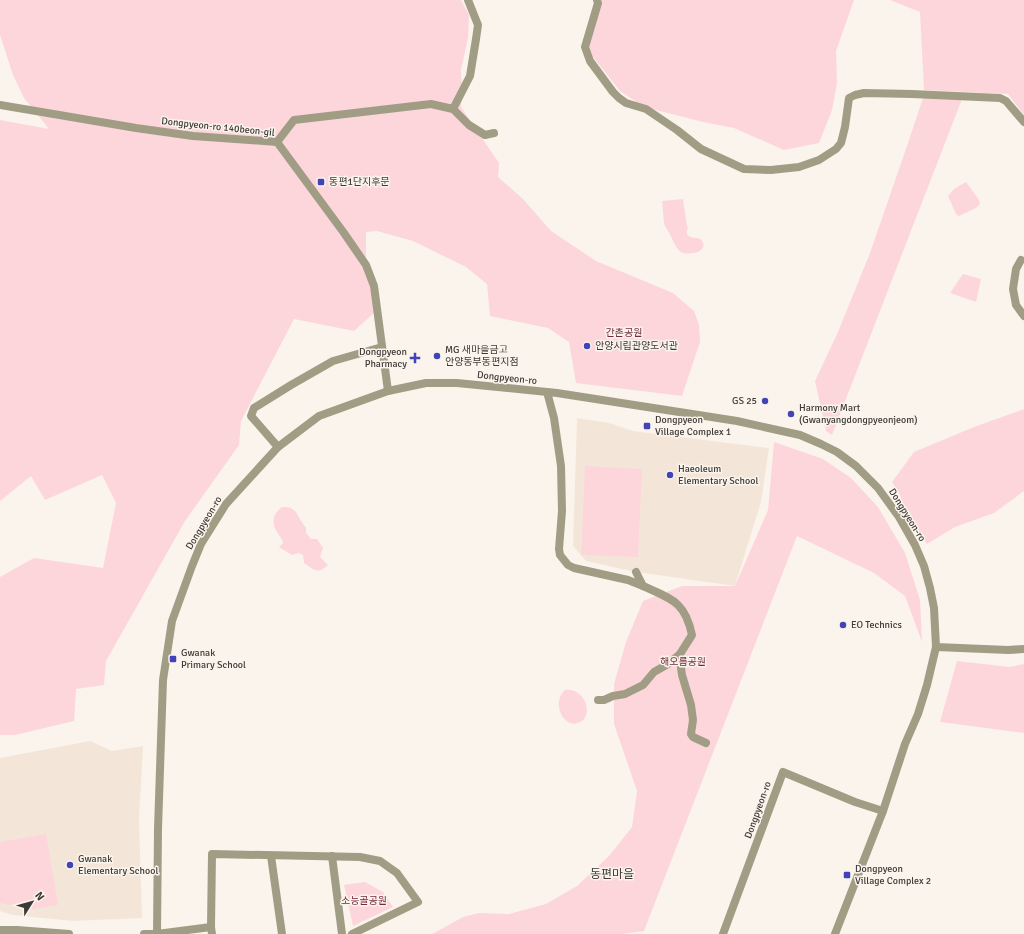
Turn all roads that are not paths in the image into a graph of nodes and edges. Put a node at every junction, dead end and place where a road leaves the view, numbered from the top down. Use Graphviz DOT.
graph roads {
  1 [pos="468,0"];
  2 [pos="597,0"];
  3 [pos="0,105"];
  4 [pos="453,109"];
  5 [pos="1024,122"];
  6 [pos="494,133"];
  7 [pos="277,142"];
  8 [pos="1021,260"];
  9 [pos="1024,316"];
  10 [pos="382,347"];
  11 [pos="388,391"];
  12 [pos="547,392"];
  13 [pos="278,447"];
  14 [pos="636,572"];
  15 [pos="643,586"];
  16 [pos="936,647"];
  17 [pos="1024,649"];
  18 [pos="680,654"];
  19 [pos="598,700"];
  20 [pos="706,743"];
  21 [pos="882,811"];
  22 [pos="271,856"];
  23 [pos="332,856"];
  24 [pos="0,930"];
  25 [pos="212,930"];
  26 [pos="18,932"];
  27 [pos="69,934"];
  28 [pos="144,934"];
  29 [pos="157,934"];
  30 [pos="282,934"];
  31 [pos="342,934"];
  32 [pos="352,934"];
  33 [pos="723,934"];
  34 [pos="835,934"];
  1 -- 4 [label="street"];
  2 -- 5 [label="street"];
  3 -- 7 [label="street, Dongpyeon-ro 140beon-gil"];
  4 -- 6 [label="street"];
  4 -- 7 [label="street"];
  7 -- 10 [label="street, Dongpyeon-ro 140beon-gil"];
  8 -- 9 [label="street"];
  10 -- 11 [label="street, Dongpyeon-ro 140beon-gil"];
  10 -- 13 [label="street"];
  11 -- 12 [label="street, Dongpyeon-ro"];
  11 -- 13 [label="street, Dongpyeon-ro"];
  12 -- 15 [label="street"];
  12 -- 16 [label="street, Dongpyeon-ro"];
  13 -- 29 [label="street, Dongpyeon-ro"];
  14 -- 15 [label="street"];
  15 -- 18 [label="street"];
  16 -- 17 [label="street"];
  16 -- 21 [label="street, Dongpyeon-ro"];
  18 -- 19 [label="street"];
  18 -- 20 [label="street"];
  21 -- 33 [label="street, Dongpyeon-ro"];
  21 -- 34 [label="street, Dongpyeon-ro"];
  22 -- 23 [label="street"];
  22 -- 25 [label="street"];
  22 -- 30 [label="street"];
  23 -- 31 [label="street"];
  23 -- 32 [label="street"];
  24 -- 26 [label="street"];
  25 -- 29 [label="street"];
  26 -- 27 [label="street"];
  28 -- 29 [label="street"];
}
